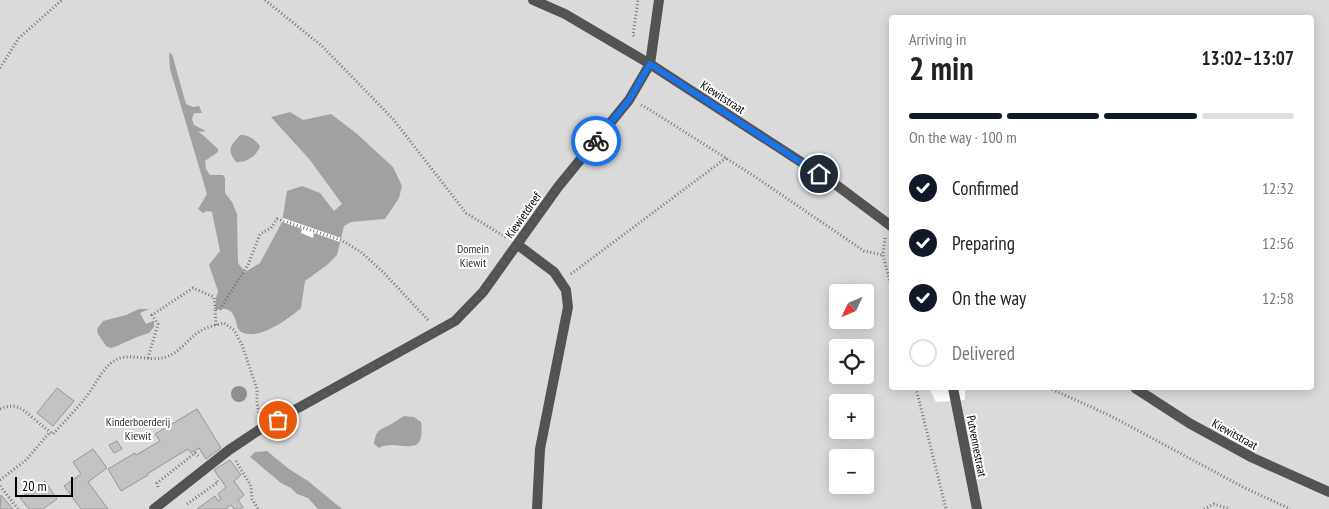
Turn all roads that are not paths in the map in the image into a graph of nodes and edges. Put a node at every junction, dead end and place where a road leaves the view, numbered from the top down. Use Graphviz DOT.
graph roads {
  1 [pos="533,0"];
  2 [pos="659,0"];
  3 [pos="650,64"];
  4 [pos="889,224"];
  5 [pos="518,245"];
  6 [pos="953,390"];
  7 [pos="1138,390"];
  8 [pos="1329,492"];
  9 [pos="154,509"];
  10 [pos="537,509"];
  11 [pos="977,509"];
  1 -- 3 [label="street, Kiewitstraat"];
  2 -- 3 [label="street"];
  3 -- 4 [label="street, Kiewitstraat"];
  3 -- 5 [label="street, Kiewietdreef"];
  5 -- 9 [label="street, Kiewietdreef"];
  5 -- 10 [label="street"];
  6 -- 11 [label="street, Putvennestraat"];
  7 -- 8 [label="street, Kiewitstraat"];
}
